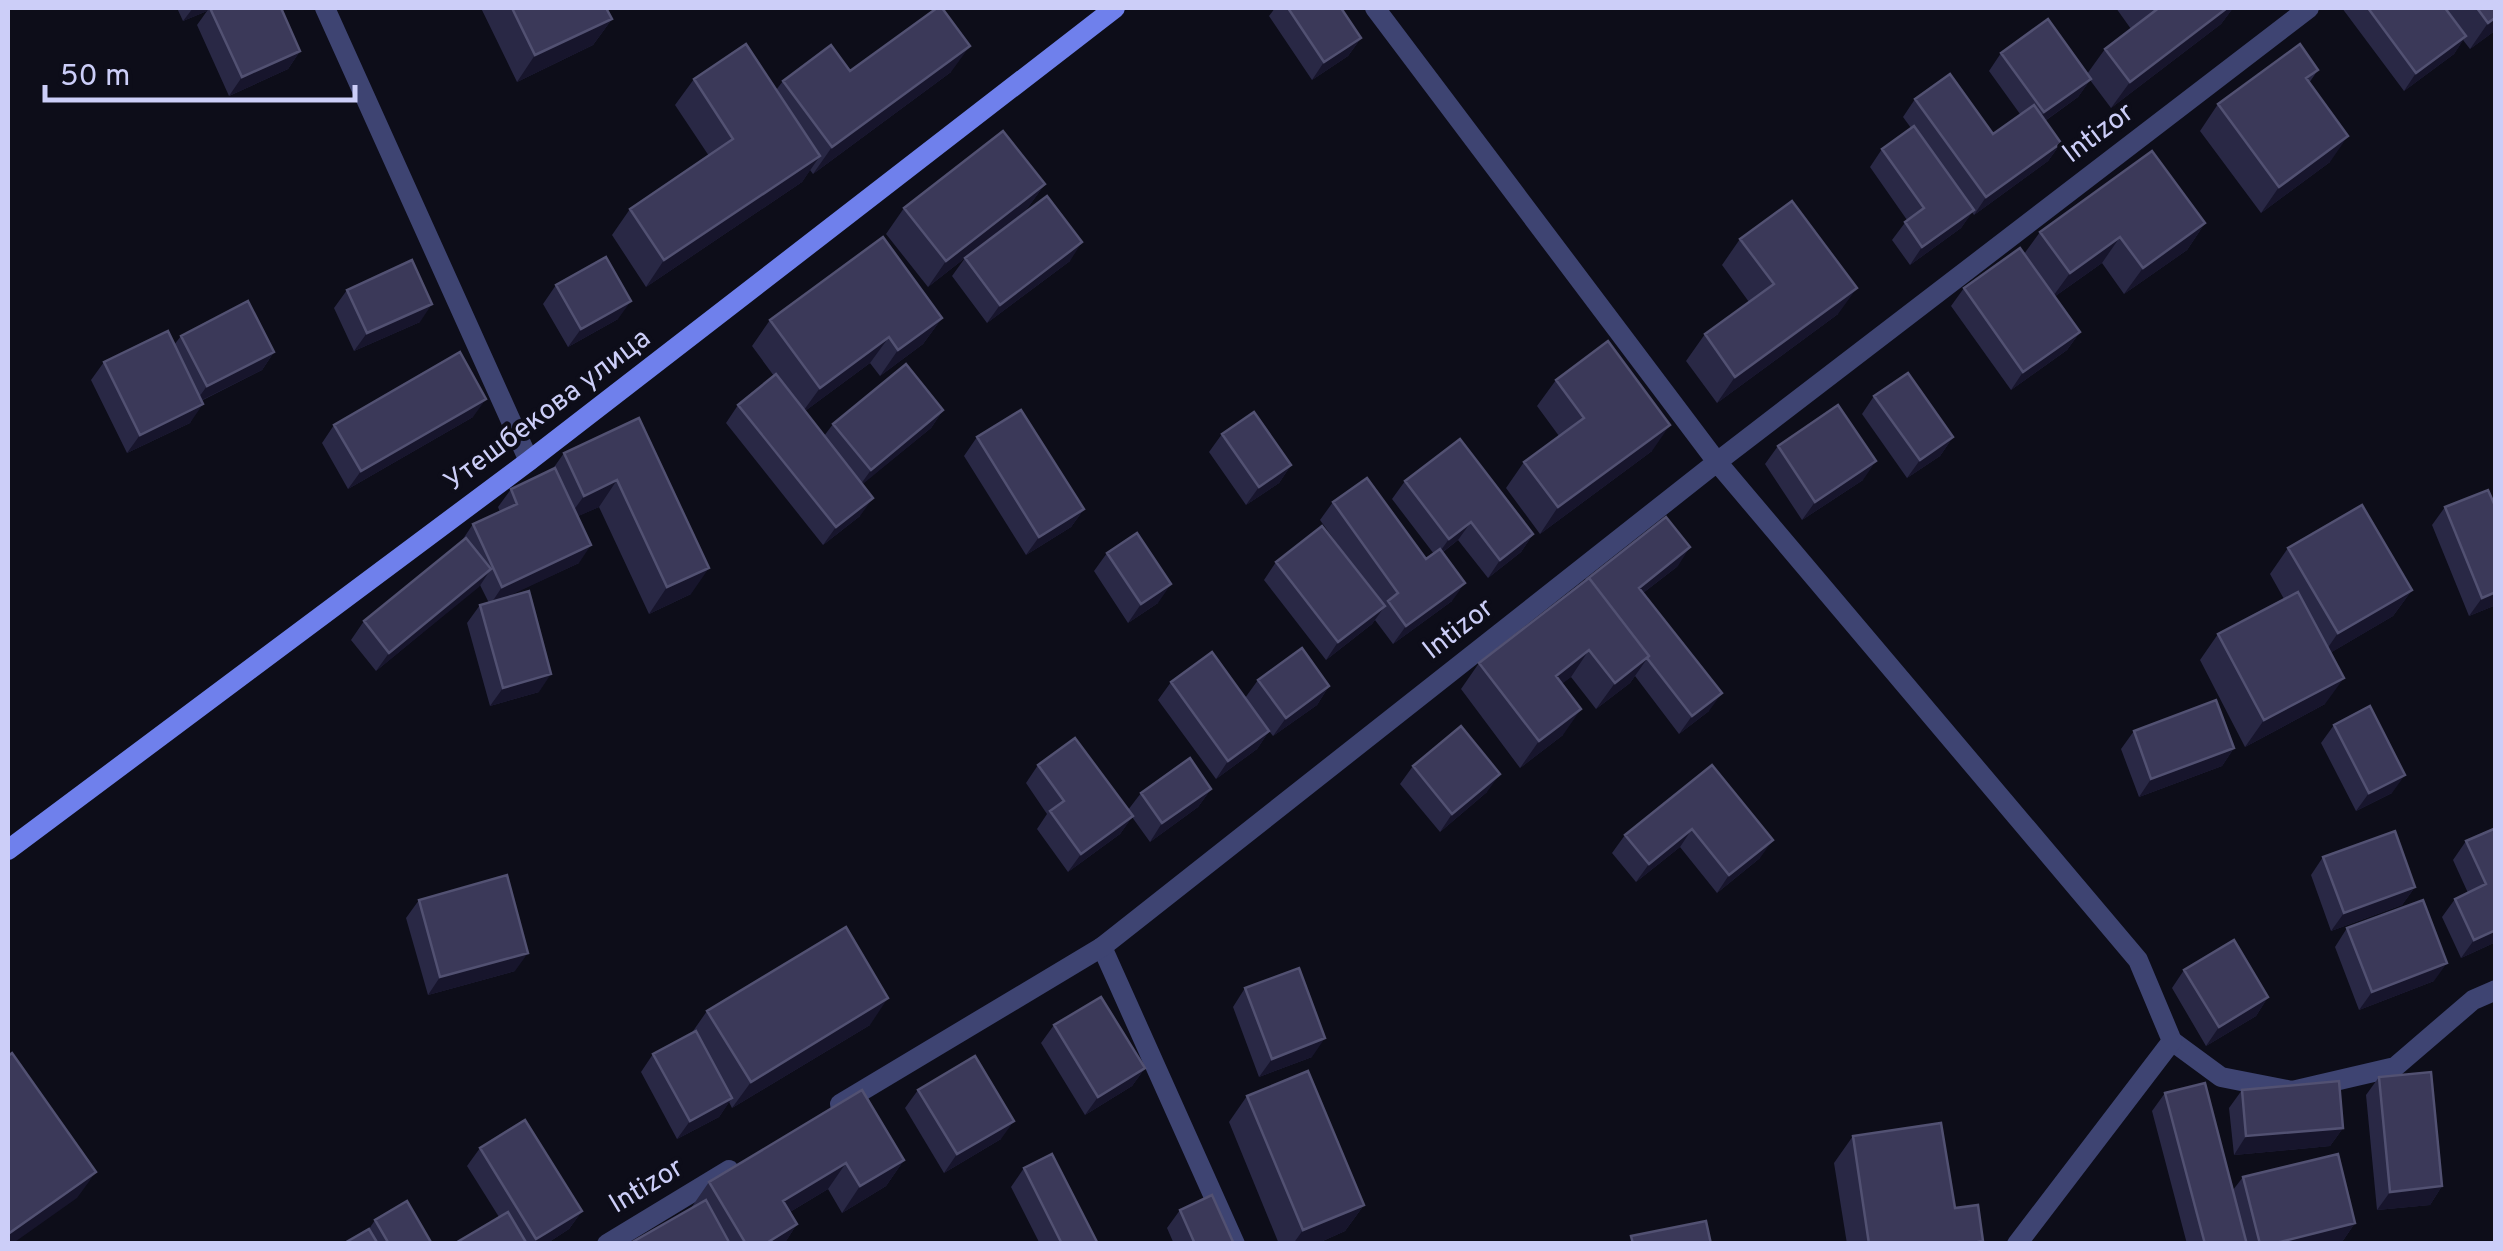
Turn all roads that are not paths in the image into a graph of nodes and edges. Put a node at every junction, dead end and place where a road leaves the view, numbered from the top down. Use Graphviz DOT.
graph roads {
  1 [pos="325,8"];
  2 [pos="1115,8"];
  3 [pos="1375,8"];
  4 [pos="2309,8"];
  5 [pos="529,462"];
  6 [pos="1717,462"];
  7 [pos="8,850"];
  8 [pos="1102,947"];
  9 [pos="2496,990"];
  10 [pos="2172,1041"];
  11 [pos="828,1110"];
  12 [pos="743,1162"];
  13 [pos="606,1244"];
  14 [pos="1235,1244"];
  15 [pos="2017,1244"];
  1 -- 5 [label="street"];
  2 -- 5 [label="main road, Утешбекова улица"];
  3 -- 6 [label="street"];
  4 -- 6 [label="street, Intizor"];
  5 -- 7 [label="main road, Утешбекова улица"];
  6 -- 8 [label="street, Intizor"];
  6 -- 10 [label="street"];
  8 -- 11 [label="street, Intizor"];
  8 -- 14 [label="street"];
  9 -- 10 [label="street"];
  10 -- 15 [label="street"];
  12 -- 13 [label="street, Intizor"];
}
